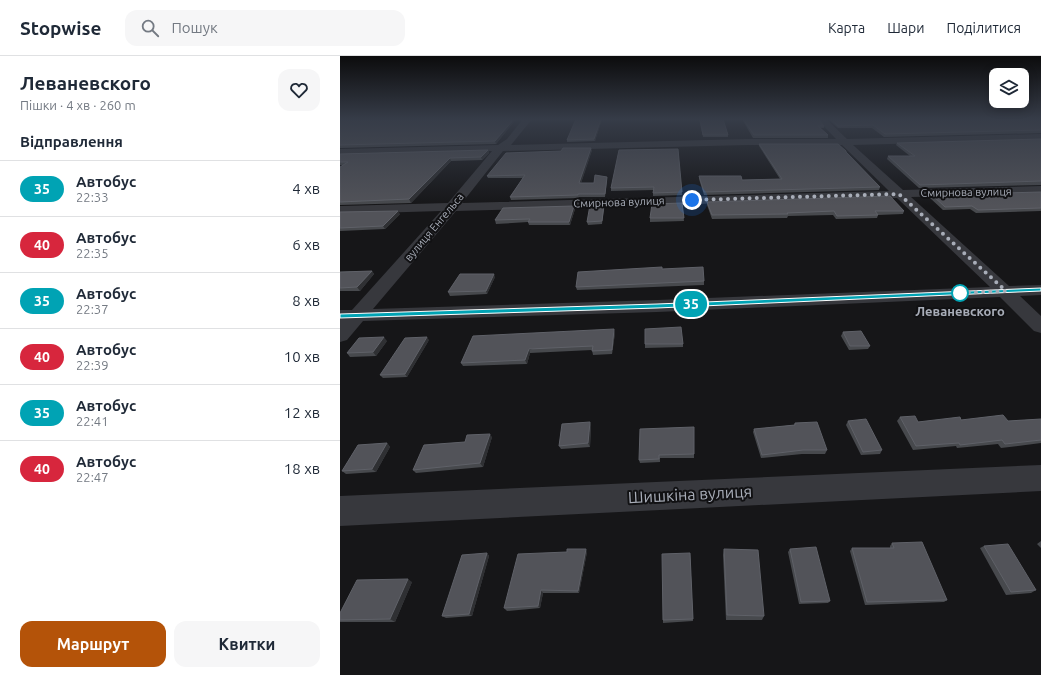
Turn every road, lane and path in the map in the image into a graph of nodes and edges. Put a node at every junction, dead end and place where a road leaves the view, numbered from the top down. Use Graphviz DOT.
graph roads {
  1 [pos="539,148"];
  2 [pos="850,148"];
  3 [pos="499,149"];
  4 [pos="340,152"];
  5 [pos="1041,190"];
  6 [pos="899,194"];
  7 [pos="452,206"];
  8 [pos="340,210"];
  9 [pos="1041,290"];
  10 [pos="1006,291"];
  11 [pos="358,315"];
  12 [pos="340,316"];
  13 [pos="1041,327"];
  14 [pos="340,335"];
  15 [pos="1041,478"];
  16 [pos="340,511"];
  1 -- 3 [label="street"];
  2 -- 6 [label="street"];
  3 -- 4 [label="street"];
  3 -- 7 [label="street, вулиця Енгельса"];
  5 -- 6 [label="street, Смирнова вулиця"];
  6 -- 7 [label="street, Смирнова вулиця"];
  6 -- 10 [label="street"];
  7 -- 8 [label="street, Смирнова вулиця"];
  7 -- 11 [label="street, вулиця Енгельса"];
  9 -- 10 [label="street"];
  10 -- 11 [label="street"];
  10 -- 13 [label="street"];
  11 -- 12 [label="street"];
  11 -- 14 [label="street, вулиця Енгельса"];
  15 -- 16 [label="street, Шишкіна вулиця"];
}
